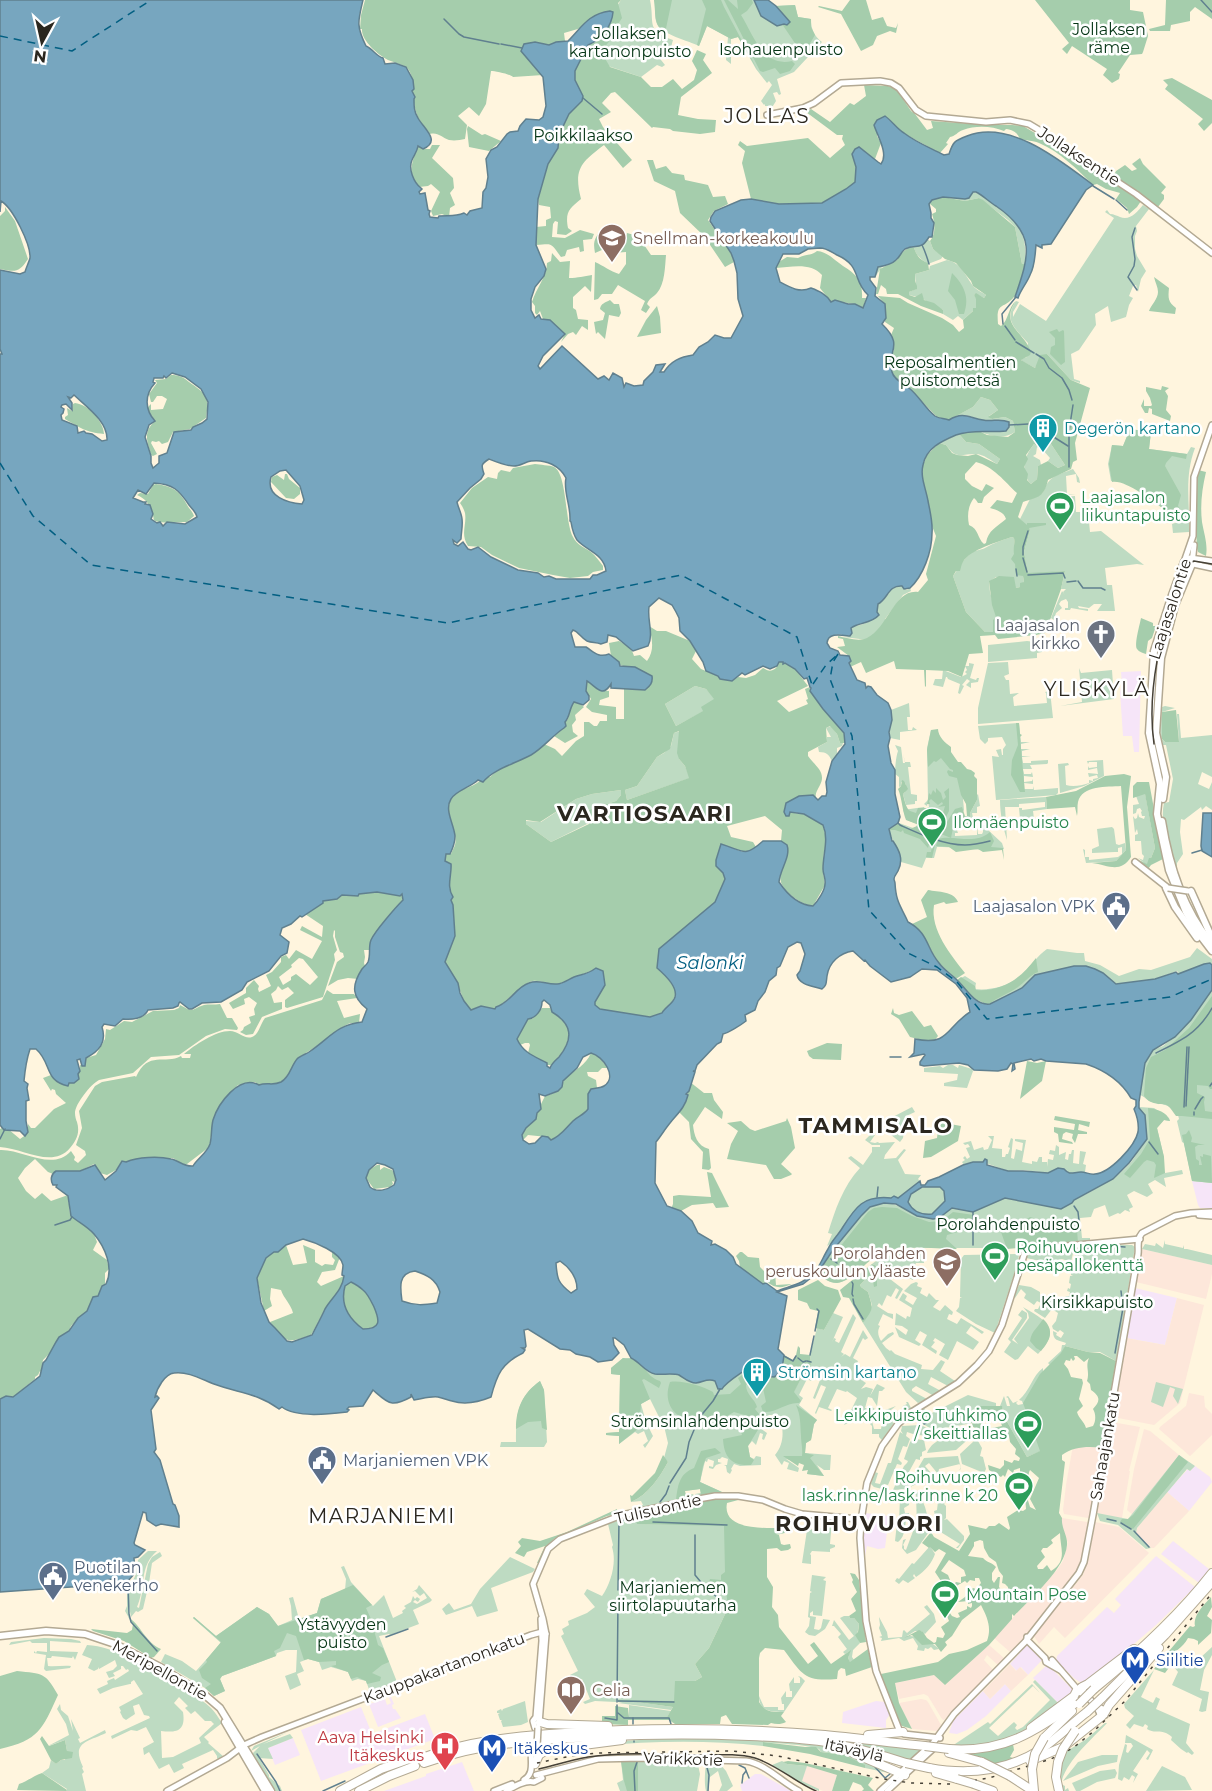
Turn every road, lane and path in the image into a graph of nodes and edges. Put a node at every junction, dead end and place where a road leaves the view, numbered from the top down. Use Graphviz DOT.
graph roads {
  1 [pos="767,115"];
  2 [pos="1212,253"];
  3 [pos="1212,425"];
  4 [pos="1188,561"];
  5 [pos="1212,561"];
  6 [pos="1212,568"];
  7 [pos="1137,863"];
  8 [pos="1165,886"];
  9 [pos="1190,891"];
  10 [pos="1212,938"];
  11 [pos="1212,944"];
  12 [pos="1212,952"];
  13 [pos="1212,1214"];
  14 [pos="1139,1240"];
  15 [pos="861,1521"];
  16 [pos="1212,1573"];
  17 [pos="1212,1581"];
  18 [pos="1178,1617"];
  19 [pos="543,1634"];
  20 [pos="0,1638"];
  21 [pos="1028,1638"];
  22 [pos="1080,1689"];
  23 [pos="1078,1703"];
  24 [pos="1102,1712"];
  25 [pos="1088,1713"];
  26 [pos="537,1724"];
  27 [pos="666,1729"];
  28 [pos="900,1729"];
  29 [pos="676,1734"];
  30 [pos="825,1735"];
  31 [pos="940,1736"];
  32 [pos="804,1739"];
  33 [pos="243,1748"];
  34 [pos="988,1748"];
  35 [pos="535,1749"];
  36 [pos="548,1750"];
  37 [pos="947,1750"];
  38 [pos="412,1763"];
  39 [pos="535,1764"];
  40 [pos="928,1769"];
  41 [pos="988,1770"];
  42 [pos="900,1776"];
  43 [pos="533,1777"];
  44 [pos="782,1780"];
  45 [pos="1031,1790"];
  46 [pos="167,1791"];
  47 [pos="265,1791"];
  48 [pos="271,1791"];
  49 [pos="340,1791"];
  50 [pos="349,1791"];
  51 [pos="359,1791"];
  52 [pos="366,1791"];
  53 [pos="494,1791"];
  54 [pos="506,1791"];
  55 [pos="799,1791"];
  56 [pos="806,1791"];
  57 [pos="880,1791"];
  58 [pos="887,1791"];
  59 [pos="993,1791"];
  60 [pos="1059,1791"];
  1 -- 2 [label="main road, Jollaksentie"];
  3 -- 4 [label="main road, Laajasalontie"];
  4 -- 5 [label="main road"];
  4 -- 6 [label="main road"];
  4 -- 11 [label="main road, Laajasalontie"];
  4 -- 12 [label="main road, Laajasalontie"];
  7 -- 8 [label="main road"];
  8 -- 9 [label="main road, bridge"];
  8 -- 12 [label="main road"];
  9 -- 10 [label="main road"];
  13 -- 14 [label="main road"];
  14 -- 15 [label="main road"];
  14 -- 21 [label="main road, Sahaajankatu"];
  15 -- 19 [label="main road, Tulisuontie"];
  15 -- 28 [label="main road"];
  16 -- 18 [label="highway"];
  17 -- 18 [label="highway"];
  18 -- 22 [label="highway"];
  18 -- 23 [label="highway, bridge"];
  18 -- 24 [label="highway"];
  18 -- 25 [label="highway, bridge"];
  19 -- 26 [label="main road"];
  19 -- 33 [label="main road, Kauppakartanonkatu"];
  20 -- 33 [label="main road, Meripellontie"];
  21 -- 22 [label="main road"];
  21 -- 31 [label="main road, Sahaajankatu"];
  22 -- 24 [label="main road"];
  22 -- 34 [label="highway"];
  23 -- 34 [label="highway, Itäväylä"];
  23 -- 45 [label="highway, bridge"];
  24 -- 41 [label="highway"];
  25 -- 41 [label="highway"];
  25 -- 60 [label="highway, bridge"];
  26 -- 27 [label="highway"];
  26 -- 35 [label="main road, bridge"];
  27 -- 29 [label="highway, Itäväylä"];
  27 -- 30 [label="highway, Itäväylä"];
  28 -- 30 [label="highway"];
  28 -- 31 [label="main road"];
  29 -- 32 [label="highway, Itäväylä"];
  29 -- 36 [label="highway"];
  30 -- 37 [label="highway, Itäväylä, bridge"];
  31 -- 42 [label="main road"];
  32 -- 40 [label="highway, Itäväylä, bridge"];
  32 -- 42 [label="highway"];
  33 -- 46 [label="main road, Kauppakartanonkatu"];
  33 -- 47 [label="main road, Meripellontie"];
  33 -- 48 [label="main road, Meripellontie"];
  34 -- 37 [label="highway, Itäväylä"];
  35 -- 36 [label="highway"];
  35 -- 39 [label="main road"];
  35 -- 43 [label="main road"];
  36 -- 39 [label="highway"];
  37 -- 45 [label="highway, bridge"];
  38 -- 49 [label="highway"];
  38 -- 50 [label="highway"];
  38 -- 51 [label="highway"];
  38 -- 52 [label="highway"];
  39 -- 43 [label="main road"];
  40 -- 41 [label="highway"];
  40 -- 59 [label="highway, bridge"];
  42 -- 57 [label="main road"];
  42 -- 58 [label="main road"];
  43 -- 44 [label="main road, Varikkotie"];
  43 -- 53 [label="main road"];
  43 -- 54 [label="main road"];
  44 -- 55 [label="main road, Varikkotie"];
  44 -- 56 [label="main road, Varikkotie"];
}
